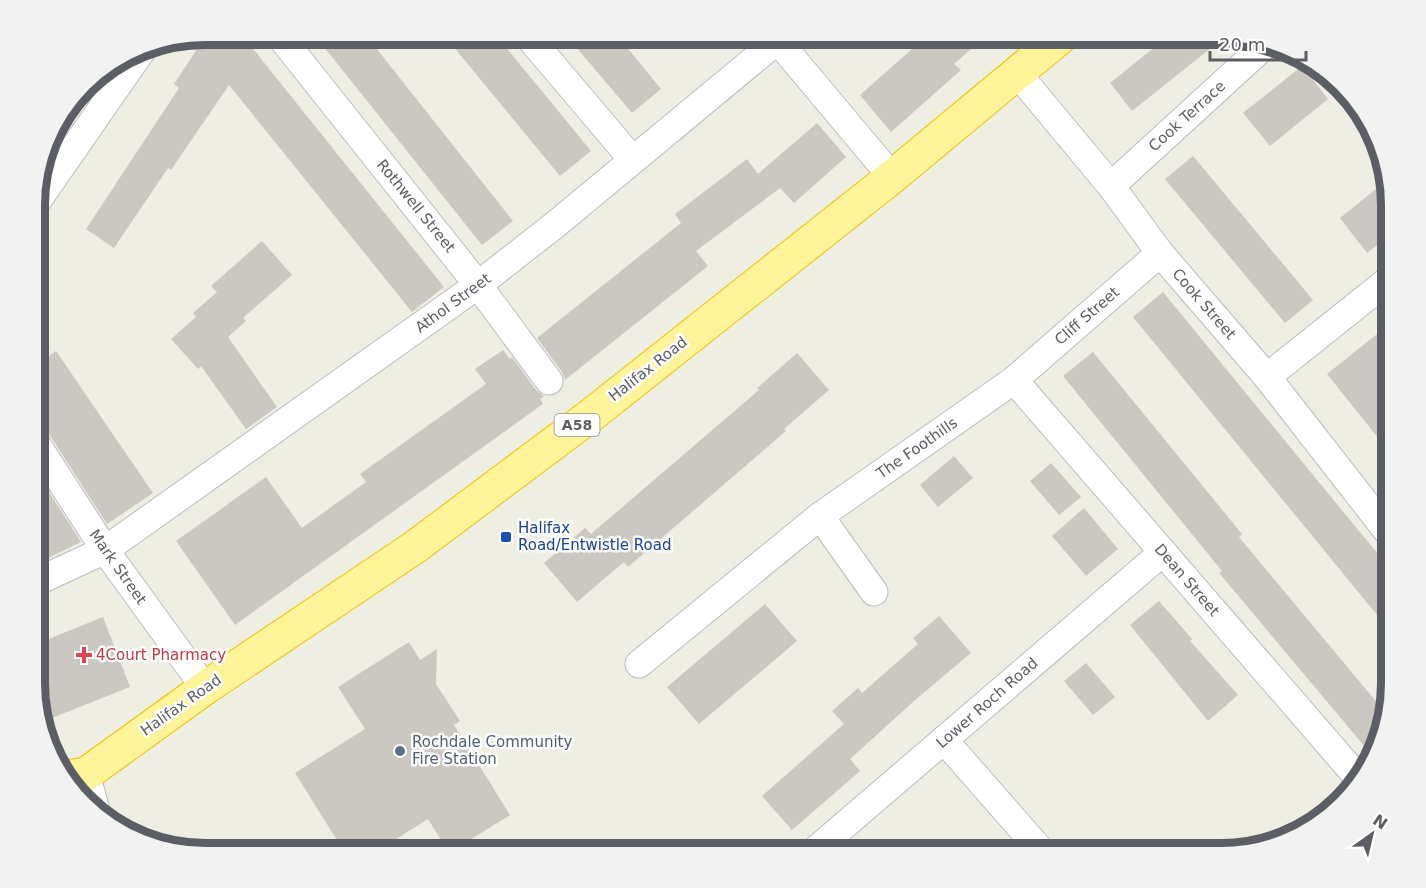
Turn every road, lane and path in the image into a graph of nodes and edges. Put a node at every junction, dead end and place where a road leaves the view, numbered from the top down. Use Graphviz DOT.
graph roads {
  1 [pos="288,45"];
  2 [pos="536,45"];
  3 [pos="767,45"];
  4 [pos="785,45"];
  5 [pos="1050,45"];
  6 [pos="1260,49"];
  7 [pos="135,61"];
  8 [pos="1017,73"];
  9 [pos="632,159"];
  10 [pos="892,177"];
  11 [pos="1111,186"];
  12 [pos="46,189"];
  13 [pos="1160,253"];
  14 [pos="478,285"];
  15 [pos="1381,286"];
  16 [pos="1267,376"];
  17 [pos="1014,380"];
  18 [pos="549,381"];
  19 [pos="45,457"];
  20 [pos="819,516"];
  21 [pos="1381,523"];
  22 [pos="105,550"];
  23 [pos="1163,552"];
  24 [pos="45,578"];
  25 [pos="874,592"];
  26 [pos="639,664"];
  27 [pos="205,688"];
  28 [pos="944,740"];
  29 [pos="1354,773"];
  30 [pos="76,776"];
  31 [pos="824,843"];
  32 [pos="1034,843"];
  1 -- 14 [label="street, Rothwell Street"];
  2 -- 9 [label="street"];
  3 -- 9 [label="street, Athol Street"];
  4 -- 10 [label="street"];
  5 -- 8 [label="highway, Halifax Road / A58"];
  6 -- 11 [label="street, Cook Terrace"];
  7 -- 12 [label="street"];
  8 -- 10 [label="highway, Halifax Road / A58"];
  8 -- 11 [label="street, Cook Street"];
  9 -- 14 [label="street, Athol Street"];
  10 -- 27 [label="highway, Halifax Road / A58"];
  11 -- 13 [label="street, Cook Street"];
  13 -- 16 [label="street, Cook Street"];
  13 -- 17 [label="street, Cliff Street"];
  14 -- 18 [label="street, Rothwell Street"];
  14 -- 22 [label="street, Athol Street"];
  15 -- 16 [label="street"];
  16 -- 21 [label="street, Cook Street"];
  17 -- 20 [label="street, The Foothills"];
  17 -- 23 [label="street, Dean Street"];
  19 -- 22 [label="street, Mark Street"];
  20 -- 25 [label="street"];
  20 -- 26 [label="street, The Foothills"];
  22 -- 24 [label="street, Athol Street"];
  22 -- 27 [label="street, Mark Street"];
  23 -- 28 [label="street, Lower Roch Road"];
  23 -- 29 [label="street, Dean Street"];
  27 -- 30 [label="highway, Halifax Road / A58"];
  28 -- 31 [label="street, Lower Roch Road"];
  28 -- 32 [label="street"];
}
